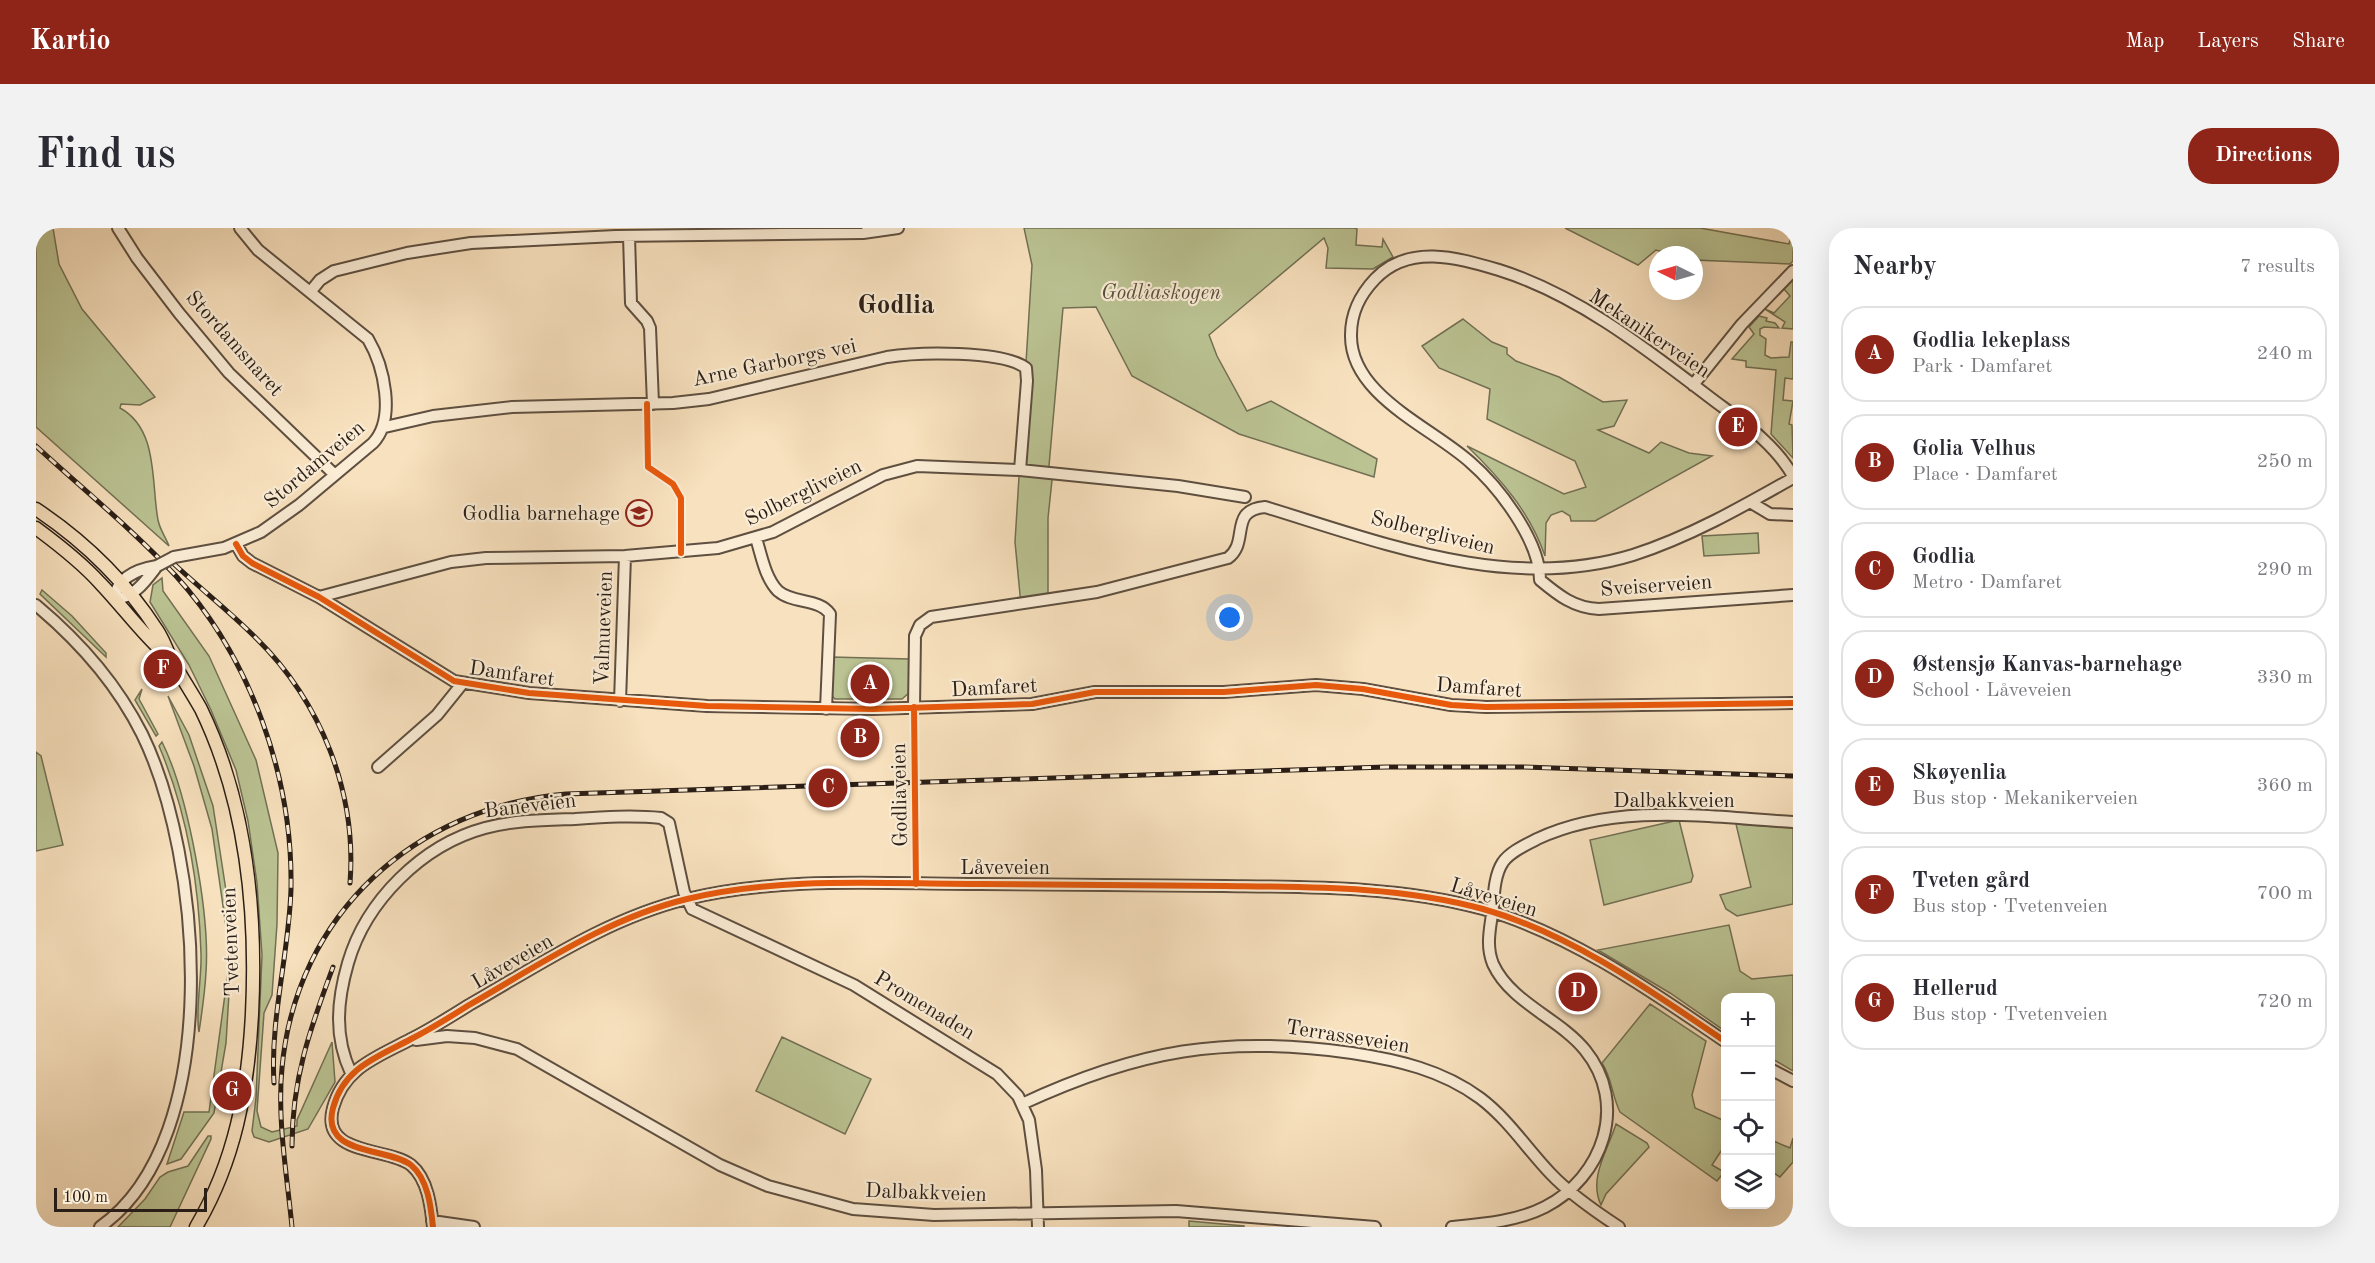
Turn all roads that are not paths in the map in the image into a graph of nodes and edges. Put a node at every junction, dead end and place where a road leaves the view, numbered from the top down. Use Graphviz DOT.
graph roads {
  1 [pos="118,228"];
  2 [pos="240,228"];
  3 [pos="898,228"];
  4 [pos="633,233"];
  5 [pos="1793,272"];
  6 [pos="311,291"];
  7 [pos="1693,384"];
  8 [pos="653,404"];
  9 [pos="385,427"];
  10 [pos="1020,470"];
  11 [pos="334,474"];
  12 [pos="1793,477"];
  13 [pos="1245,496"];
  14 [pos="1750,502"];
  15 [pos="36,509"];
  16 [pos="1793,515"];
  17 [pos="36,528"];
  18 [pos="756,538"];
  19 [pos="236,544"];
  20 [pos="625,556"];
  21 [pos="152,568"];
  22 [pos="1540,569"];
  23 [pos="122,582"];
  24 [pos="132,593"];
  25 [pos="1793,595"];
  26 [pos="319,597"];
  27 [pos="114,598"];
  28 [pos="36,605"];
  29 [pos="172,661"];
  30 [pos="462,684"];
  31 [pos="620,701"];
  32 [pos="1793,703"];
  33 [pos="914,707"];
  34 [pos="826,709"];
  35 [pos="378,767"];
  36 [pos="1793,822"];
  37 [pos="686,899"];
  38 [pos="1492,912"];
  39 [pos="1721,1039"];
  40 [pos="406,1042"];
  41 [pos="1775,1072"];
  42 [pos="351,1073"];
  43 [pos="1793,1081"];
  44 [pos="1022,1104"];
  45 [pos="1570,1190"];
  46 [pos="1038,1213"];
  47 [pos="433,1224"];
  48 [pos="100,1227"];
  49 [pos="196,1227"];
  50 [pos="474,1227"];
  51 [pos="1038,1227"];
  52 [pos="1375,1227"];
  53 [pos="1452,1227"];
  54 [pos="1619,1227"];
  1 -- 11 [label="street, Stordamsnaret"];
  2 -- 6 [label="street, Stordamveien"];
  3 -- 4 [label="street"];
  4 -- 6 [label="street"];
  4 -- 8 [label="street"];
  5 -- 7 [label="street"];
  6 -- 9 [label="street, Stordamveien"];
  7 -- 12 [label="street, Mekanikerveien"];
  7 -- 22 [label="street, Mekanikerveien"];
  8 -- 9 [label="street, Arne Garborgs vei"];
  8 -- 10 [label="street, Arne Garborgs vei"];
  9 -- 11 [label="street, Stordamveien"];
  10 -- 13 [label="street, Solbergliveien"];
  10 -- 18 [label="street, Solbergliveien"];
  11 -- 19 [label="street, Stordamveien"];
  12 -- 14 [label="street, Solbergliveien"];
  14 -- 16 [label="street"];
  14 -- 22 [label="street, Solbergliveien"];
  15 -- 23 [label="main road, Tvetenveien"];
  17 -- 27 [label="main road, Tvetenveien"];
  18 -- 20 [label="street, Solbergliveien"];
  18 -- 34 [label="street"];
  19 -- 21 [label="street, Stordamveien, bridge"];
  19 -- 26 [label="street, Damfaret"];
  20 -- 26 [label="street, Solbergliveien"];
  20 -- 31 [label="street, Valmueveien"];
  21 -- 23 [label="street, Stordamveien"];
  21 -- 24 [label="street, Stordamveien"];
  22 -- 25 [label="street, Sveiserveien"];
  22 -- 33 [label="street, Solbergliveien"];
  23 -- 24 [label="main road, Tvetenveien"];
  23 -- 27 [label="street"];
  24 -- 27 [label="street"];
  24 -- 29 [label="main road, Tvetenveien"];
  26 -- 30 [label="street, Damfaret"];
  27 -- 29 [label="main road, Tvetenveien"];
  28 -- 48 [label="street"];
  29 -- 49 [label="main road, Tvetenveien"];
  30 -- 31 [label="street, Damfaret"];
  30 -- 35 [label="street"];
  31 -- 34 [label="street, Damfaret"];
  32 -- 33 [label="street, Damfaret"];
  33 -- 34 [label="street, Damfaret"];
  36 -- 38 [label="street, Dalbakkveien"];
  37 -- 38 [label="street, Låveveien"];
  37 -- 40 [label="street, Låveveien"];
  37 -- 42 [label="street, Baneveien"];
  37 -- 44 [label="street, Promenaden"];
  38 -- 39 [label="street, Låveveien"];
  38 -- 45 [label="street, Dalbakkveien"];
  40 -- 42 [label="street, Låveveien"];
  40 -- 46 [label="street, Dalbakkveien"];
  41 -- 43 [label="street"];
  42 -- 47 [label="street, Låveveien"];
  44 -- 45 [label="street, Terrasseveien"];
  44 -- 46 [label="street, Promenaden"];
  45 -- 53 [label="street, Dalbakkveien"];
  45 -- 54 [label="street, Terrasseveien"];
  46 -- 51 [label="street, Promenaden"];
  46 -- 52 [label="street, Dalbakkveien"];
  47 -- 50 [label="street"];
}
